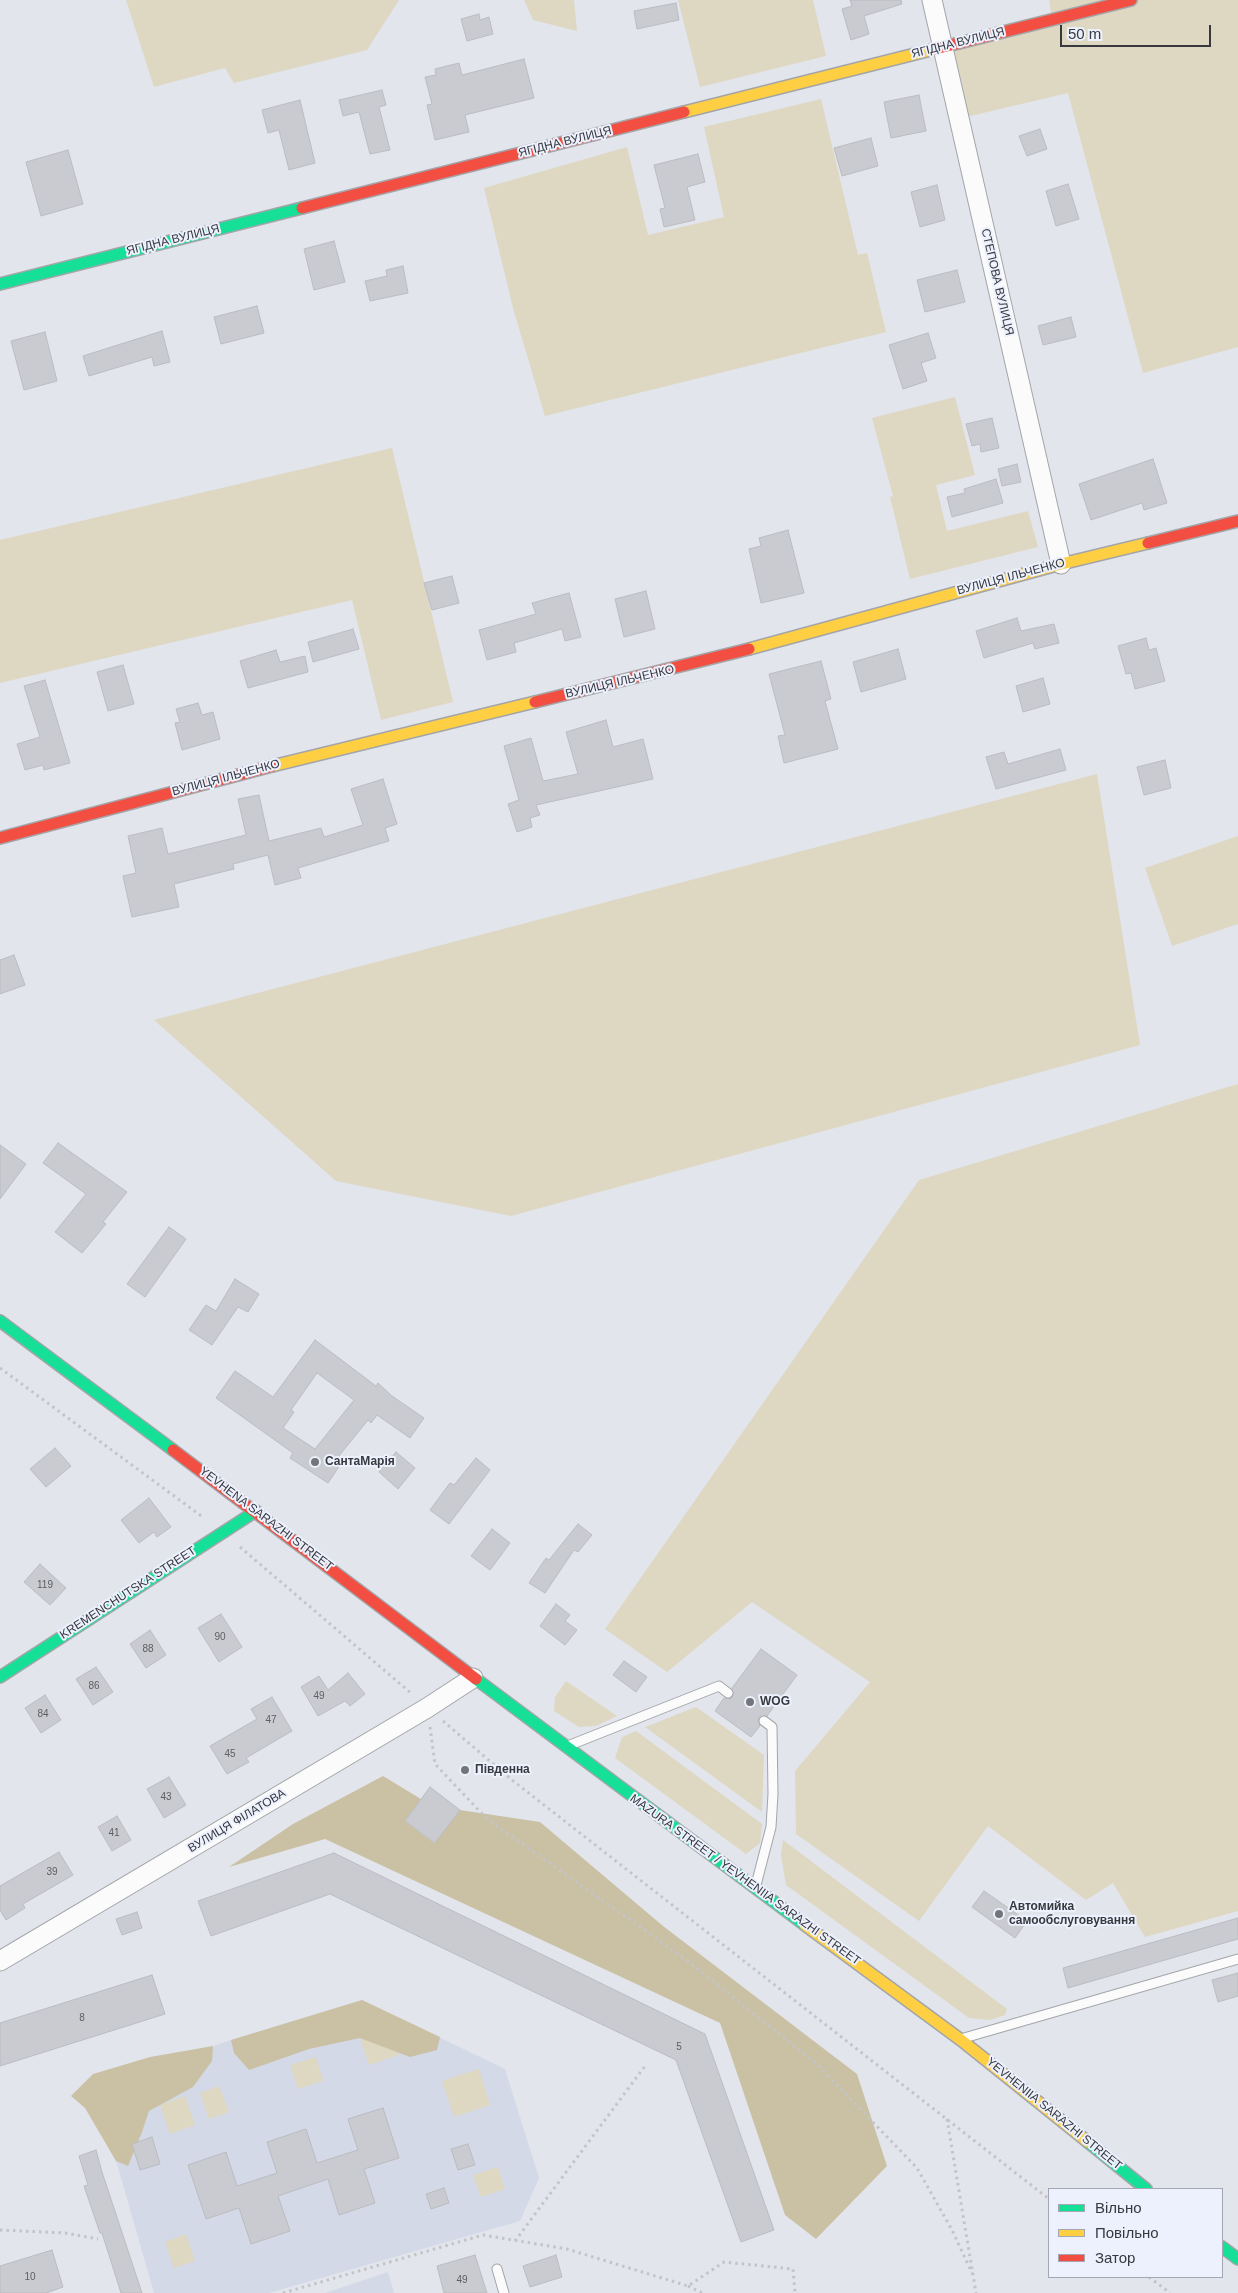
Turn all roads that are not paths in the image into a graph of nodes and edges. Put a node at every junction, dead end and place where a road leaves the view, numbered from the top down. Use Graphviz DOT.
graph roads {
  1 [pos="932,0"];
  2 [pos="1131,0"];
  3 [pos="943,46"];
  4 [pos="0,284"];
  5 [pos="1238,521"];
  6 [pos="1061,564"];
  7 [pos="0,838"];
  8 [pos="0,1321"];
  9 [pos="256,1511"];
  10 [pos="0,1677"];
  11 [pos="473,1678"];
  12 [pos="728,1693"];
  13 [pos="530,1720"];
  14 [pos="764,1721"];
  15 [pos="565,1747"];
  16 [pos="755,1888"];
  17 [pos="1238,1959"];
  18 [pos="0,1962"];
  19 [pos="961,2040"];
  20 [pos="1145,2188"];
  21 [pos="1223,2248"];
  22 [pos="1238,2259"];
  23 [pos="497,2270"];
  24 [pos="504,2293"];
  1 -- 3 [label="street, СТЕПОВА ВУЛИЦЯ"];
  2 -- 3 [label="street, ЯГІДНА ВУЛИЦЯ"];
  3 -- 4 [label="street, ЯГІДНА ВУЛИЦЯ"];
  3 -- 6 [label="street, СТЕПОВА ВУЛИЦЯ"];
  5 -- 6 [label="street, ВУЛИЦЯ ІЛЬЧЕНКО"];
  6 -- 7 [label="street, ВУЛИЦЯ ІЛЬЧЕНКО"];
  8 -- 9 [label="street, YEVHENA SARAZHI STREET"];
  9 -- 10 [label="street, KREMENCHUTSKA STREET"];
  9 -- 11 [label="street, YEVHENA SARAZHI STREET"];
  11 -- 13 [label="street, YEVHENA SARAZHI STREET"];
  11 -- 18 [label="street, ВУЛИЦЯ ФІЛАТОВА"];
  12 -- 15 [label="lane"];
  13 -- 15 [label="street, MAZURA STREET / YEVHENIIA SARAZHI STREET"];
  14 -- 16 [label="lane"];
  15 -- 16 [label="street, MAZURA STREET / YEVHENIIA SARAZHI STREET"];
  16 -- 19 [label="street, MAZURA STREET / YEVHENIIA SARAZHI STREET"];
  17 -- 19 [label="lane"];
  19 -- 20 [label="street, YEVHENIIA SARAZHI STREET"];
  21 -- 22 [label="street"];
  23 -- 24 [label="lane"];
}
